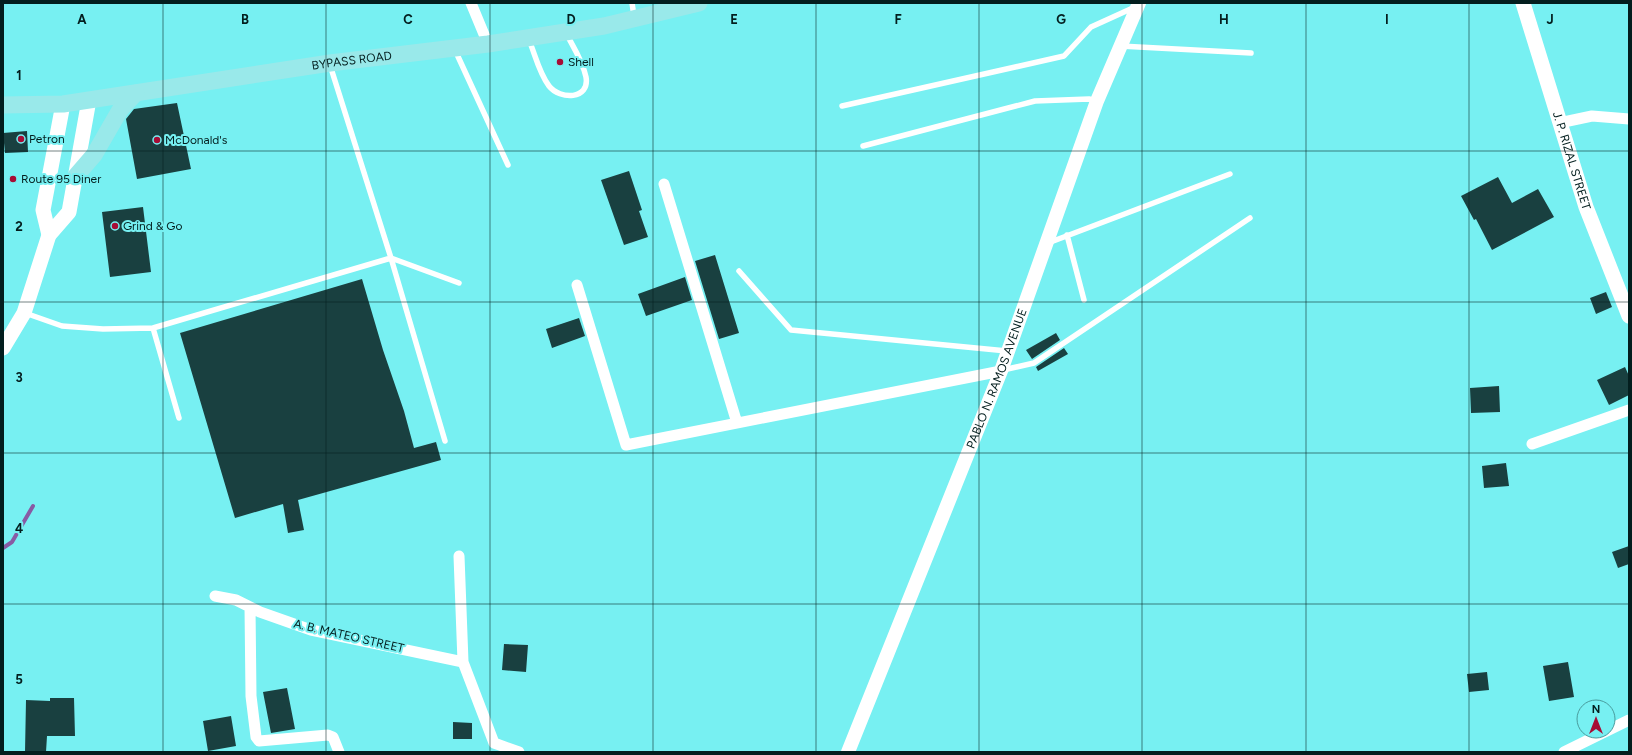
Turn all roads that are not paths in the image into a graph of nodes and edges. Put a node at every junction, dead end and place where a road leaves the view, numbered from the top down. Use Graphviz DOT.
graph roads {
  1 [pos="471,3"];
  2 [pos="699,3"];
  3 [pos="1523,3"];
  4 [pos="1138,5"];
  5 [pos="633,11"];
  6 [pos="566,32"];
  7 [pos="529,38"];
  8 [pos="488,44"];
  9 [pos="1120,46"];
  10 [pos="454,48"];
  11 [pos="1251,53"];
  12 [pos="330,63"];
  13 [pos="136,93"];
  14 [pos="89,100"];
  15 [pos="1097,101"];
  16 [pos="3,104"];
  17 [pos="63,104"];
  18 [pos="842,106"];
  19 [pos="1629,119"];
  20 [pos="1558,123"];
  21 [pos="864,146"];
  22 [pos="508,165"];
  23 [pos="1230,174"];
  24 [pos="75,177"];
  25 [pos="664,184"];
  26 [pos="1250,218"];
  27 [pos="49,235"];
  28 [pos="1067,235"];
  29 [pos="1046,244"];
  30 [pos="392,258"];
  31 [pos="739,271"];
  32 [pos="460,283"];
  33 [pos="577,285"];
  34 [pos="1084,300"];
  35 [pos="24,313"];
  36 [pos="1629,316"];
  37 [pos="153,328"];
  38 [pos="3,348"];
  39 [pos="1008,351"];
  40 [pos="1001,371"];
  41 [pos="1629,410"];
  42 [pos="179,418"];
  43 [pos="737,423"];
  44 [pos="446,441"];
  45 [pos="1532,444"];
  46 [pos="459,556"];
  47 [pos="214,596"];
  48 [pos="250,607"];
  49 [pos="463,662"];
  50 [pos="1629,720"];
  51 [pos="339,752"];
  52 [pos="519,752"];
  53 [pos="848,752"];
  54 [pos="1564,752"];
  1 -- 8 [label="street"];
  2 -- 5 [label="main road, BYPASS ROAD"];
  3 -- 20 [label="main road, J. P. RIZAL STREET"];
  4 -- 9 [label="street, PABLO N. RAMOS AVENUE"];
  4 -- 18 [label="lane"];
  5 -- 6 [label="main road, BYPASS ROAD"];
  6 -- 7 [label="main road, BYPASS ROAD"];
  6 -- 7 [label="lane"];
  7 -- 8 [label="main road, BYPASS ROAD"];
  8 -- 10 [label="main road, BYPASS ROAD"];
  9 -- 11 [label="lane"];
  9 -- 15 [label="street, PABLO N. RAMOS AVENUE"];
  10 -- 12 [label="main road, BYPASS ROAD"];
  10 -- 22 [label="lane"];
  12 -- 13 [label="main road, BYPASS ROAD"];
  12 -- 30 [label="lane"];
  13 -- 14 [label="main road, BYPASS ROAD"];
  13 -- 24 [label="main road"];
  14 -- 17 [label="main road, BYPASS ROAD"];
  14 -- 24 [label="main road"];
  15 -- 21 [label="lane"];
  15 -- 29 [label="street, PABLO N. RAMOS AVENUE"];
  16 -- 17 [label="main road, BYPASS ROAD"];
  17 -- 27 [label="main road"];
  19 -- 20 [label="street"];
  20 -- 36 [label="main road, J. P. RIZAL STREET"];
  23 -- 28 [label="lane"];
  24 -- 27 [label="main road"];
  25 -- 43 [label="street"];
  26 -- 40 [label="lane"];
  27 -- 35 [label="main road"];
  28 -- 29 [label="lane"];
  28 -- 34 [label="lane"];
  29 -- 39 [label="street, PABLO N. RAMOS AVENUE"];
  30 -- 32 [label="lane"];
  30 -- 37 [label="lane"];
  30 -- 44 [label="lane"];
  31 -- 39 [label="lane"];
  33 -- 43 [label="street"];
  35 -- 37 [label="lane"];
  35 -- 38 [label="main road"];
  37 -- 42 [label="lane"];
  39 -- 40 [label="street, PABLO N. RAMOS AVENUE"];
  40 -- 43 [label="street"];
  40 -- 53 [label="street, PABLO N. RAMOS AVENUE"];
  41 -- 45 [label="street"];
  46 -- 49 [label="street"];
  47 -- 48 [label="street, A. B. MATEO STREET"];
  48 -- 49 [label="street, A. B. MATEO STREET"];
  48 -- 51 [label="street"];
  49 -- 52 [label="street"];
  50 -- 54 [label="street"];
}
